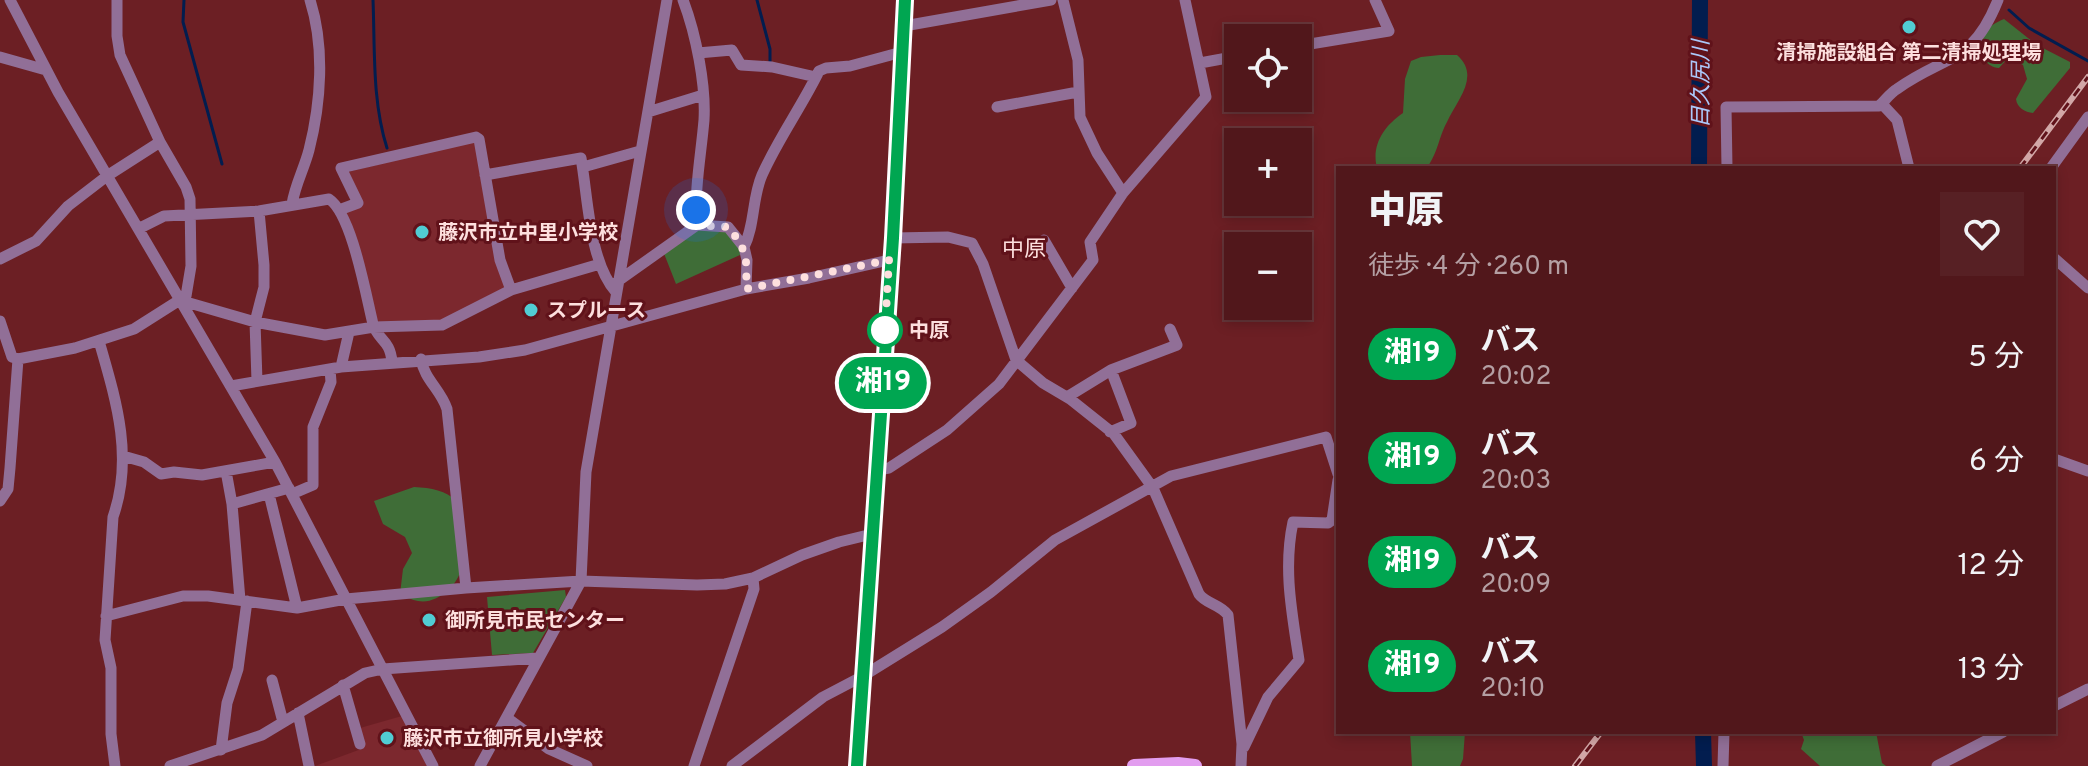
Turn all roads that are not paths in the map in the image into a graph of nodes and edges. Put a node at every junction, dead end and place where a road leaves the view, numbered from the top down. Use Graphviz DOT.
graph roads {
  1 [pos="10,0"];
  2 [pos="117,0"];
  3 [pos="310,0"];
  4 [pos="667,0"];
  5 [pos="683,0"];
  6 [pos="905,0"];
  7 [pos="1051,0"];
  8 [pos="1063,0"];
  9 [pos="1185,0"];
  10 [pos="1375,0"];
  11 [pos="1998,0"];
  12 [pos="998,6"];
  13 [pos="904,26"];
  14 [pos="1312,44"];
  15 [pos="902,52"];
  16 [pos="698,53"];
  17 [pos="0,57"];
  18 [pos="1224,59"];
  19 [pos="1200,63"];
  20 [pos="46,70"];
  21 [pos="816,77"];
  22 [pos="1078,92"];
  23 [pos="703,95"];
  24 [pos="1882,104"];
  25 [pos="997,107"];
  26 [pos="648,112"];
  27 [pos="2088,117"];
  28 [pos="160,142"];
  29 [pos="640,151"];
  30 [pos="1727,166"];
  31 [pos="1908,166"];
  32 [pos="2052,166"];
  33 [pos="583,167"];
  34 [pos="485,175"];
  35 [pos="107,176"];
  36 [pos="1123,193"];
  37 [pos="292,204"];
  38 [pos="339,210"];
  39 [pos="259,211"];
  40 [pos="191,213"];
  41 [pos="697,225"];
  42 [pos="140,228"];
  43 [pos="893,238"];
  44 [pos="1044,240"];
  45 [pos="744,247"];
  46 [pos="0,259"];
  47 [pos="889,260"];
  48 [pos="2056,260"];
  49 [pos="600,264"];
  50 [pos="617,286"];
  51 [pos="1072,288"];
  52 [pos="2088,288"];
  53 [pos="746,289"];
  54 [pos="511,290"];
  55 [pos="179,300"];
  56 [pos="0,321"];
  57 [pos="255,322"];
  58 [pos="611,326"];
  59 [pos="374,327"];
  60 [pos="1170,329"];
  61 [pos="349,332"];
  62 [pos="99,341"];
  63 [pos="18,359"];
  64 [pos="421,359"];
  65 [pos="1016,360"];
  66 [pos="392,362"];
  67 [pos="335,368"];
  68 [pos="1111,370"];
  69 [pos="257,381"];
  70 [pos="231,386"];
  71 [pos="1067,397"];
  72 [pos="1110,432"];
  73 [pos="123,456"];
  74 [pos="2056,460"];
  75 [pos="275,462"];
  76 [pos="878,470"];
  77 [pos="1336,470"];
  78 [pos="226,471"];
  79 [pos="2088,471"];
  80 [pos="1153,488"];
  81 [pos="290,491"];
  82 [pos="1336,491"];
  83 [pos="269,494"];
  84 [pos="0,501"];
  85 [pos="232,504"];
  86 [pos="872,534"];
  87 [pos="753,578"];
  88 [pos="581,581"];
  89 [pos="466,588"];
  90 [pos="346,599"];
  91 [pos="243,601"];
  92 [pos="297,608"];
  93 [pos="106,616"];
  94 [pos="538,658"];
  95 [pos="383,669"];
  96 [pos="863,676"];
  97 [pos="272,680"];
  98 [pos="343,685"];
  99 [pos="2087,694"];
  100 [pos="2056,705"];
  101 [pos="298,713"];
  102 [pos="507,718"];
  103 [pos="283,722"];
  104 [pos="1724,734"];
  105 [pos="1999,734"];
  106 [pos="360,744"];
  107 [pos="221,750"];
  108 [pos="1242,752"];
  109 [pos="115,766"];
  110 [pos="170,766"];
  111 [pos="309,766"];
  112 [pos="433,766"];
  113 [pos="480,766"];
  114 [pos="587,766"];
  115 [pos="694,766"];
  116 [pos="732,766"];
  117 [pos="857,766"];
  118 [pos="1134,766"];
  119 [pos="1193,766"];
  120 [pos="1241,766"];
  121 [pos="1723,766"];
  122 [pos="1937,766"];
  1 -- 20 [label="street"];
  2 -- 28 [label="street"];
  3 -- 37 [label="street"];
  4 -- 26 [label="street"];
  5 -- 16 [label="street"];
  6 -- 13 [label="main road"];
  7 -- 12 [label="street"];
  8 -- 22 [label="street"];
  9 -- 19 [label="street"];
  10 -- 14 [label="street"];
  11 -- 24 [label="street"];
  12 -- 13 [label="street"];
  13 -- 15 [label="main road"];
  15 -- 21 [label="street"];
  15 -- 43 [label="main road"];
  16 -- 21 [label="street"];
  16 -- 23 [label="street"];
  17 -- 20 [label="street"];
  18 -- 19 [label="street"];
  19 -- 36 [label="street"];
  20 -- 35 [label="street"];
  21 -- 45 [label="street"];
  22 -- 25 [label="street"];
  22 -- 36 [label="street"];
  23 -- 26 [label="street"];
  23 -- 41 [label="street"];
  24 -- 30 [label="street"];
  24 -- 31 [label="street"];
  26 -- 29 [label="street"];
  27 -- 32 [label="street"];
  28 -- 35 [label="street"];
  28 -- 40 [label="street"];
  29 -- 33 [label="street"];
  29 -- 50 [label="street"];
  33 -- 34 [label="street"];
  33 -- 49 [label="street"];
  34 -- 38 [label="street"];
  34 -- 54 [label="street"];
  35 -- 42 [label="street"];
  35 -- 46 [label="street"];
  36 -- 51 [label="street"];
  37 -- 38 [label="street"];
  37 -- 39 [label="street"];
  38 -- 59 [label="street"];
  39 -- 40 [label="street"];
  39 -- 57 [label="street"];
  40 -- 42 [label="street"];
  40 -- 55 [label="street"];
  41 -- 45 [label="street"];
  41 -- 50 [label="street"];
  42 -- 55 [label="street"];
  43 -- 47 [label="main road"];
  43 -- 65 [label="street"];
  44 -- 51 [label="street"];
  45 -- 53 [label="street"];
  47 -- 53 [label="street"];
  47 -- 76 [label="main road"];
  48 -- 52 [label="street"];
  49 -- 50 [label="street"];
  49 -- 54 [label="street"];
  50 -- 58 [label="street"];
  51 -- 65 [label="street"];
  53 -- 58 [label="street"];
  54 -- 59 [label="street"];
  55 -- 57 [label="street"];
  55 -- 62 [label="street"];
  55 -- 70 [label="street"];
  56 -- 63 [label="street"];
  57 -- 61 [label="street"];
  57 -- 69 [label="street"];
  58 -- 64 [label="street"];
  58 -- 88 [label="street"];
  59 -- 61 [label="street"];
  59 -- 66 [label="street"];
  60 -- 68 [label="street"];
  61 -- 67 [label="street"];
  62 -- 63 [label="street"];
  62 -- 73 [label="street"];
  63 -- 84 [label="street"];
  64 -- 66 [label="street"];
  64 -- 89 [label="street"];
  65 -- 71 [label="street"];
  65 -- 76 [label="street"];
  66 -- 67 [label="street"];
  67 -- 69 [label="street"];
  67 -- 81 [label="street"];
  68 -- 71 [label="street"];
  68 -- 72 [label="street"];
  69 -- 70 [label="street"];
  70 -- 75 [label="street"];
  71 -- 72 [label="street"];
  72 -- 80 [label="street"];
  73 -- 78 [label="street"];
  73 -- 93 [label="street"];
  74 -- 79 [label="street"];
  75 -- 78 [label="street"];
  75 -- 81 [label="street"];
  76 -- 86 [label="main road"];
  77 -- 80 [label="street"];
  78 -- 85 [label="street"];
  80 -- 96 [label="street"];
  80 -- 108 [label="street"];
  81 -- 83 [label="street"];
  81 -- 90 [label="street"];
  82 -- 108 [label="street"];
  83 -- 85 [label="street"];
  83 -- 92 [label="street"];
  85 -- 91 [label="street"];
  86 -- 87 [label="street"];
  86 -- 96 [label="main road"];
  87 -- 88 [label="street"];
  87 -- 115 [label="street"];
  88 -- 89 [label="street"];
  88 -- 94 [label="street"];
  89 -- 90 [label="street"];
  90 -- 92 [label="street"];
  90 -- 95 [label="street"];
  91 -- 92 [label="street"];
  91 -- 93 [label="street"];
  91 -- 107 [label="street"];
  93 -- 109 [label="street"];
  94 -- 95 [label="street"];
  94 -- 102 [label="street"];
  95 -- 98 [label="street"];
  95 -- 112 [label="street"];
  96 -- 116 [label="street"];
  96 -- 117 [label="main road"];
  97 -- 103 [label="street"];
  98 -- 101 [label="street"];
  98 -- 106 [label="street"];
  99 -- 100 [label="street"];
  101 -- 103 [label="street"];
  101 -- 111 [label="street"];
  102 -- 113 [label="street"];
  102 -- 114 [label="street"];
  103 -- 107 [label="street"];
  104 -- 121 [label="street"];
  105 -- 122 [label="street"];
  107 -- 110 [label="street"];
  108 -- 120 [label="street"];
  118 -- 119 [label="main road"];
}
